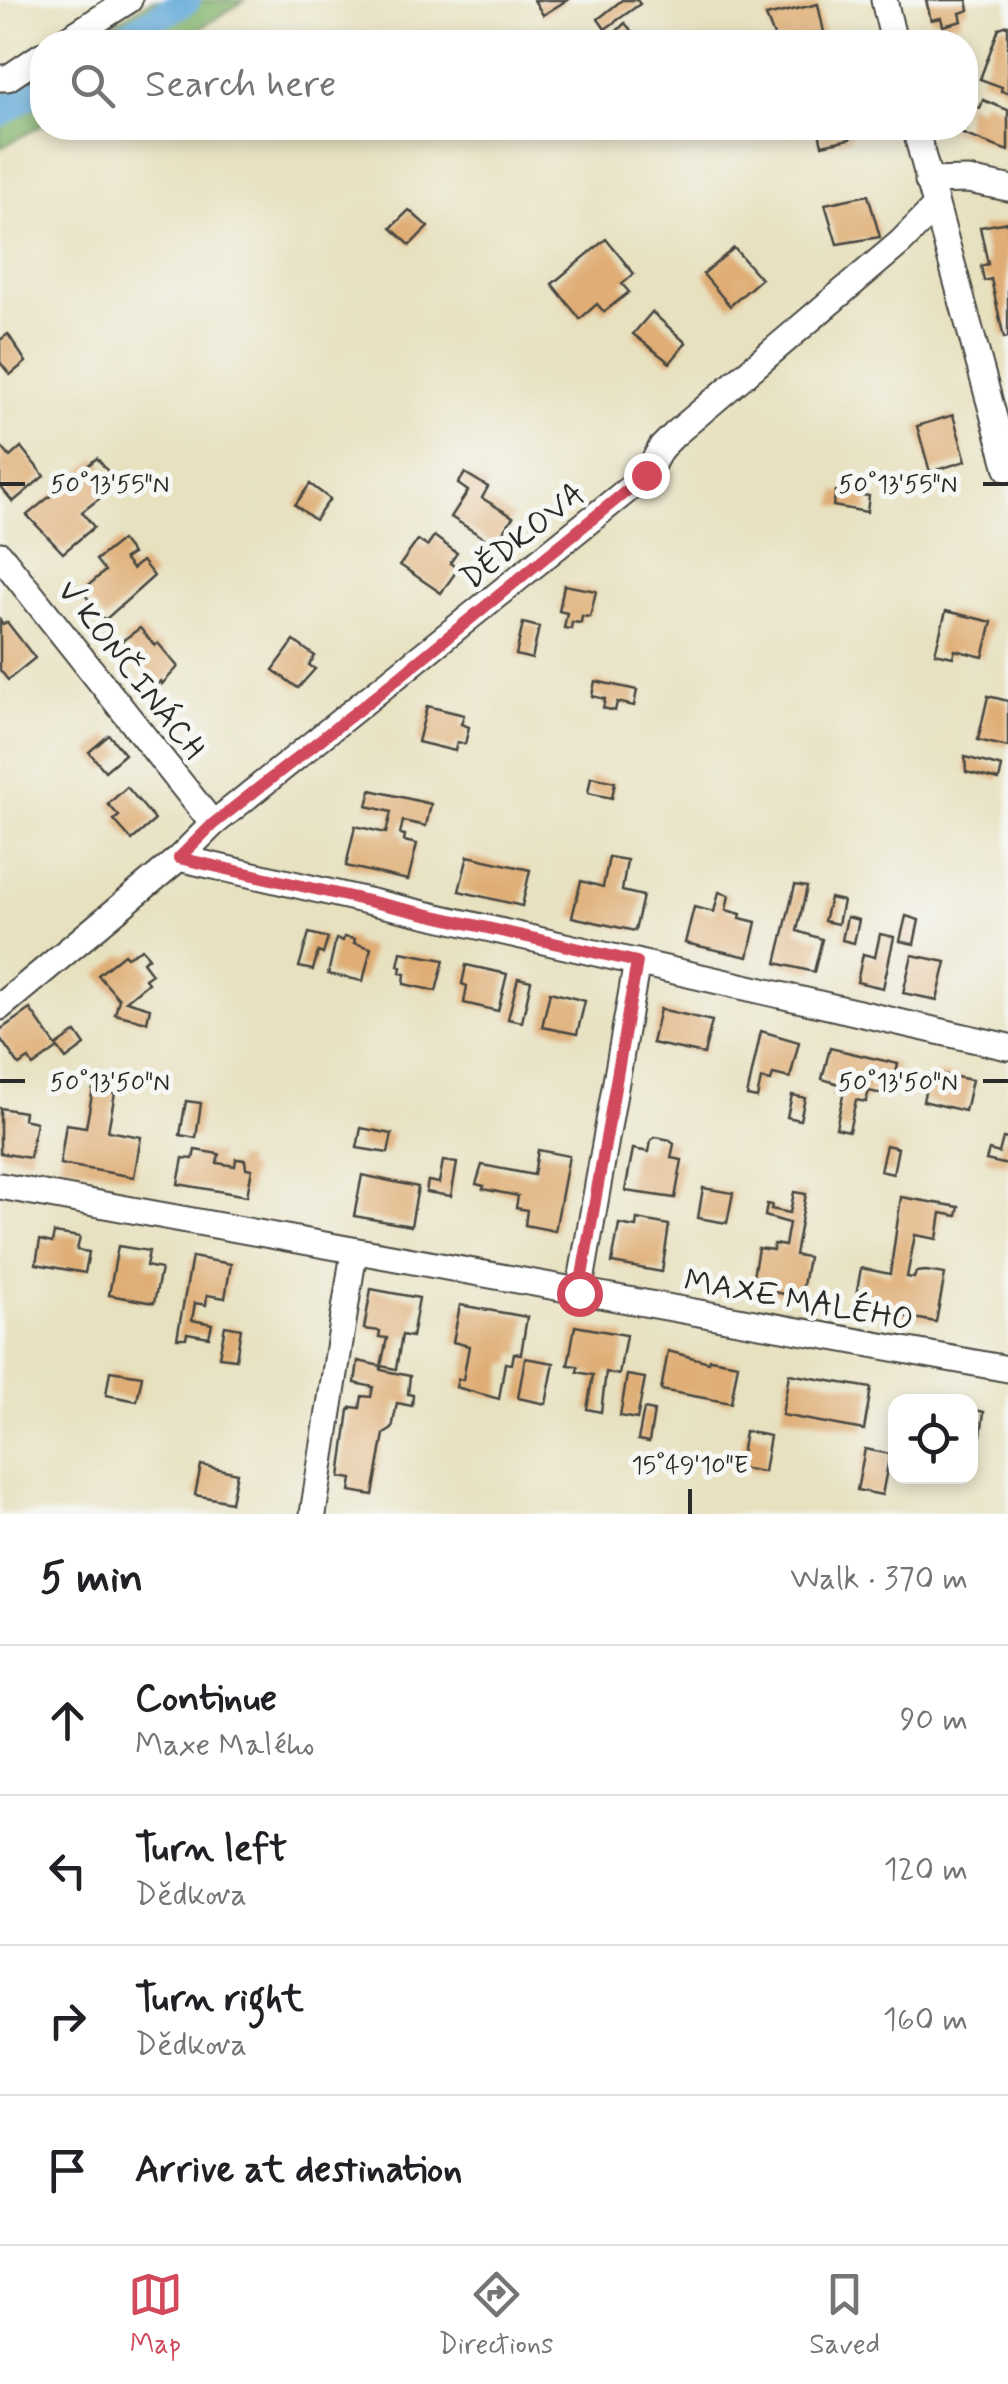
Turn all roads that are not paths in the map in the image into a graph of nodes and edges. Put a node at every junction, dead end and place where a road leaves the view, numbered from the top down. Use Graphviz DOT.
graph roads {
  1 [pos="129,0"];
  2 [pos="884,0"];
  3 [pos="82,30"];
  4 [pos="891,30"];
  5 [pos="30,63"];
  6 [pos="0,78"];
  7 [pos="918,140"];
  8 [pos="928,181"];
  9 [pos="1008,188"];
  10 [pos="936,207"];
  11 [pos="1008,469"];
  12 [pos="0,555"];
  13 [pos="213,824"];
  14 [pos="179,858"];
  15 [pos="637,962"];
  16 [pos="0,1007"];
  17 [pos="1008,1047"];
  18 [pos="0,1186"];
  19 [pos="354,1252"];
  20 [pos="579,1293"];
  21 [pos="1008,1369"];
  22 [pos="313,1514"];
  1 -- 3 [label="street"];
  2 -- 4 [label="street"];
  5 -- 6 [label="street"];
  7 -- 8 [label="street"];
  8 -- 9 [label="street"];
  8 -- 10 [label="street"];
  10 -- 11 [label="street"];
  10 -- 13 [label="street, DĚDKOVA"];
  12 -- 13 [label="street, V KONČINÁCH"];
  13 -- 14 [label="street, DĚDKOVA"];
  14 -- 15 [label="street"];
  14 -- 16 [label="street, DĚDKOVA"];
  15 -- 17 [label="street"];
  15 -- 20 [label="street"];
  18 -- 19 [label="street, MAXE MALÉHO"];
  19 -- 20 [label="street, MAXE MALÉHO"];
  19 -- 22 [label="street"];
  20 -- 21 [label="street, MAXE MALÉHO"];
}
